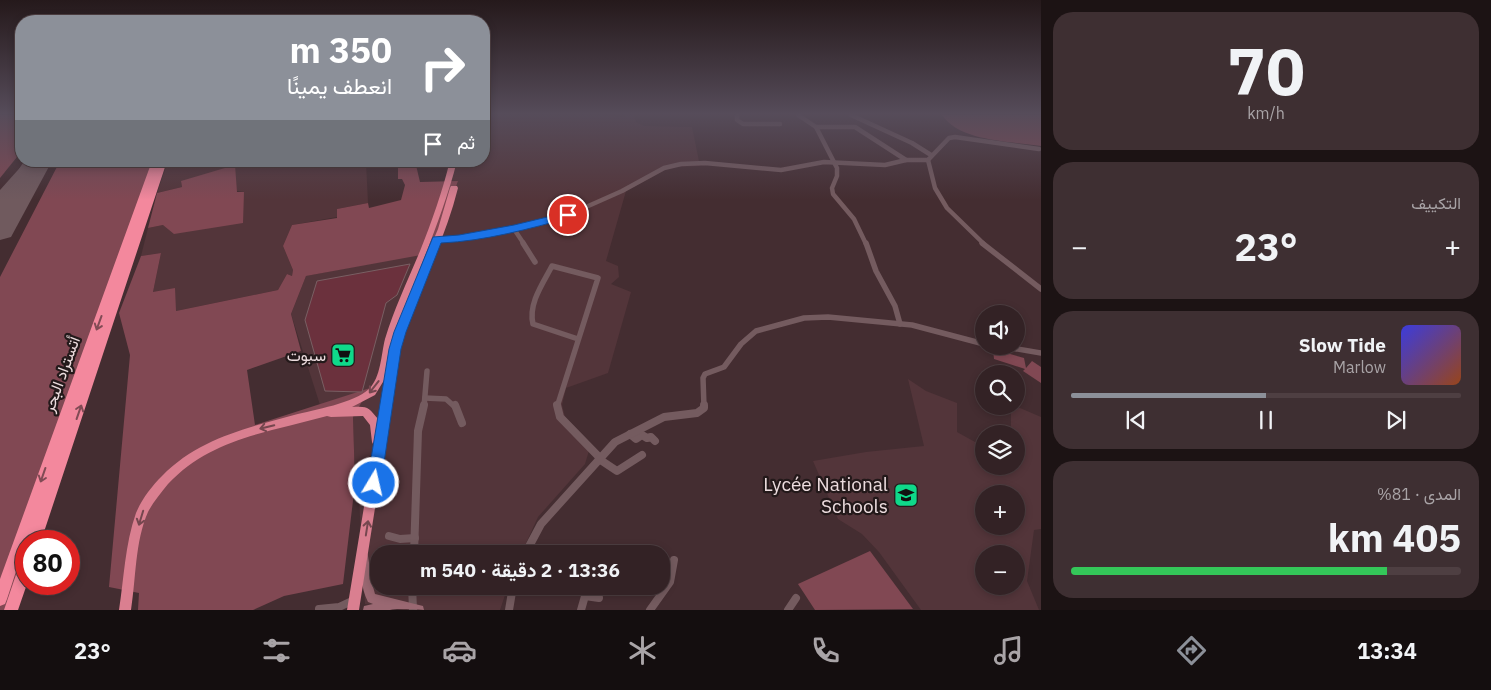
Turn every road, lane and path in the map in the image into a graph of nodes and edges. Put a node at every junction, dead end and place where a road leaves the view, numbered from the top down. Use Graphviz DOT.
graph roads {
  1 [pos="823,143"];
  2 [pos="880,143"];
  3 [pos="913,143"];
  4 [pos="944,143"];
  5 [pos="1003,143"];
  6 [pos="1039,149"];
  7 [pos="929,157"];
  8 [pos="906,160"];
  9 [pos="835,161"];
  10 [pos="154,167"];
  11 [pos="161,167"];
  12 [pos="452,167"];
  13 [pos="458,167"];
  14 [pos="514,229"];
  15 [pos="437,239"];
  16 [pos="535,262"];
  17 [pos="1041,289"];
  18 [pos="900,324"];
  19 [pos="578,339"];
  20 [pos="975,342"];
  21 [pos="1025,350"];
  22 [pos="1041,353"];
  23 [pos="426,371"];
  24 [pos="426,398"];
  25 [pos="314,415"];
  26 [pos="462,423"];
  27 [pos="630,434"];
  28 [pos="655,441"];
  29 [pos="378,455"];
  30 [pos="642,455"];
  31 [pos="600,458"];
  32 [pos="38,530"];
  33 [pos="389,536"];
  34 [pos="414,538"];
  35 [pos="414,545"];
  36 [pos="530,545"];
  37 [pos="363,555"];
  38 [pos="674,560"];
  39 [pos="15,595"];
  40 [pos="414,595"];
  41 [pos="512,595"];
  42 [pos="599,598"];
  43 [pos="796,598"];
  44 [pos="0,599"];
  45 [pos="391,604"];
  46 [pos="354,605"];
  47 [pos="319,609"];
  48 [pos="416,609"];
  49 [pos="10,610"];
  50 [pos="126,610"];
  51 [pos="368,610"];
  52 [pos="509,610"];
  53 [pos="581,610"];
  54 [pos="650,610"];
  55 [pos="788,610"];
  1 -- 9 [label="street"];
  2 -- 8 [label="street"];
  3 -- 7 [label="street"];
  4 -- 7 [label="street"];
  5 -- 6 [label="street"];
  7 -- 8 [label="street"];
  7 -- 17 [label="street"];
  8 -- 9 [label="street"];
  9 -- 14 [label="street"];
  9 -- 18 [label="street"];
  10 -- 44 [label="highway, أتستراد البحر, one-way"];
  32 -- 11 [label="highway, أتستراد البحر, one-way"];
  12 -- 25 [label="highway, one-way"];
  13 -- 15 [label="highway"];
  14 -- 15 [label="street"];
  14 -- 16 [label="street"];
  15 -- 29 [label="highway"];
  18 -- 20 [label="street"];
  18 -- 27 [label="street"];
  19 -- 19 [label="street"];
  19 -- 31 [label="street"];
  21 -- 22 [label="street"];
  23 -- 24 [label="street"];
  24 -- 26 [label="street"];
  24 -- 34 [label="street"];
  25 -- 29 [label="highway"];
  25 -- 50 [label="highway, one-way"];
  27 -- 28 [label="street"];
  27 -- 31 [label="street"];
  37 -- 29 [label="highway, one-way"];
  30 -- 31 [label="street"];
  31 -- 36 [label="street"];
  33 -- 34 [label="street"];
  34 -- 35 [label="street"];
  37 -- 45 [label="main road"];
  37 -- 46 [label="highway"];
  38 -- 54 [label="street"];
  39 -- 49 [label="highway"];
  40 -- 48 [label="street"];
  41 -- 52 [label="street"];
  42 -- 53 [label="street"];
  43 -- 55 [label="street"];
  45 -- 48 [label="main road"];
  45 -- 51 [label="main road"];
  46 -- 47 [label="street"];
}
